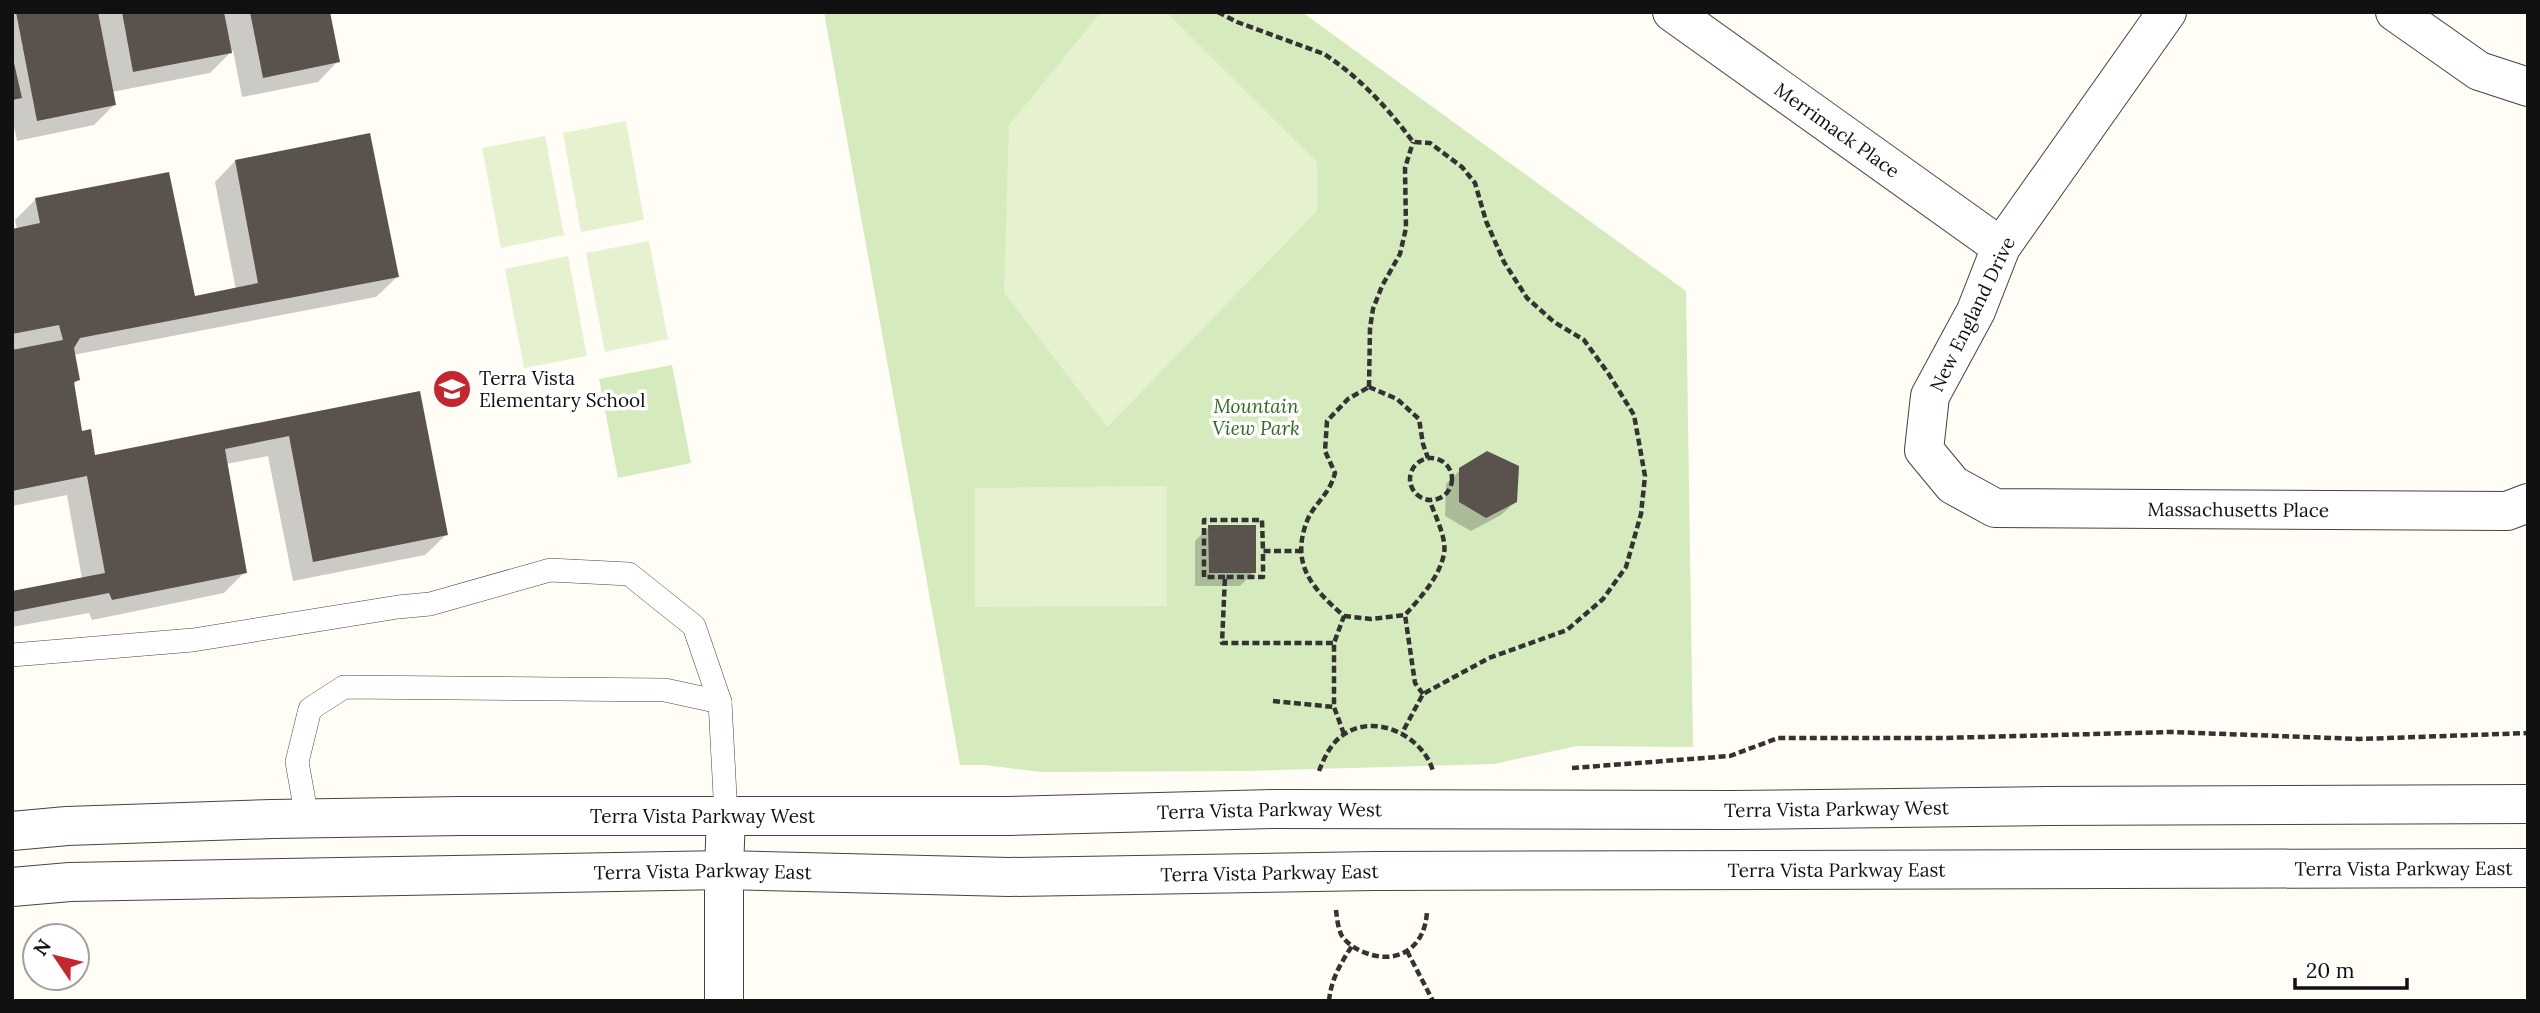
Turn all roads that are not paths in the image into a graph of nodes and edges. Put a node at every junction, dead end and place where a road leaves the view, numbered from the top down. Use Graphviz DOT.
graph roads {
  1 [pos="1672,12"];
  2 [pos="2167,12"];
  3 [pos="2395,12"];
  4 [pos="2528,87"];
  5 [pos="2001,247"];
  6 [pos="1953,485"];
  7 [pos="2528,503"];
  8 [pos="12,655"];
  9 [pos="720,702"];
  10 [pos="2528,804"];
  11 [pos="726,815"];
  12 [pos="307,818"];
  13 [pos="12,831"];
  14 [pos="2528,868"];
  15 [pos="724,870"];
  16 [pos="12,887"];
  17 [pos="724,1001"];
  1 -- 5 [label="street, Merrimack Place"];
  2 -- 5 [label="street, New England Drive"];
  3 -- 4 [label="street"];
  5 -- 6 [label="street, New England Drive"];
  6 -- 7 [label="street, Massachusetts Place"];
  8 -- 9 [label="lane"];
  9 -- 11 [label="lane"];
  9 -- 12 [label="lane"];
  10 -- 11 [label="street, Terra Vista Parkway West"];
  11 -- 12 [label="street, Terra Vista Parkway West"];
  11 -- 15 [label="street"];
  12 -- 13 [label="street, Terra Vista Parkway West"];
  14 -- 15 [label="street, Terra Vista Parkway East"];
  15 -- 16 [label="street, Terra Vista Parkway East"];
  15 -- 17 [label="street"];
}
